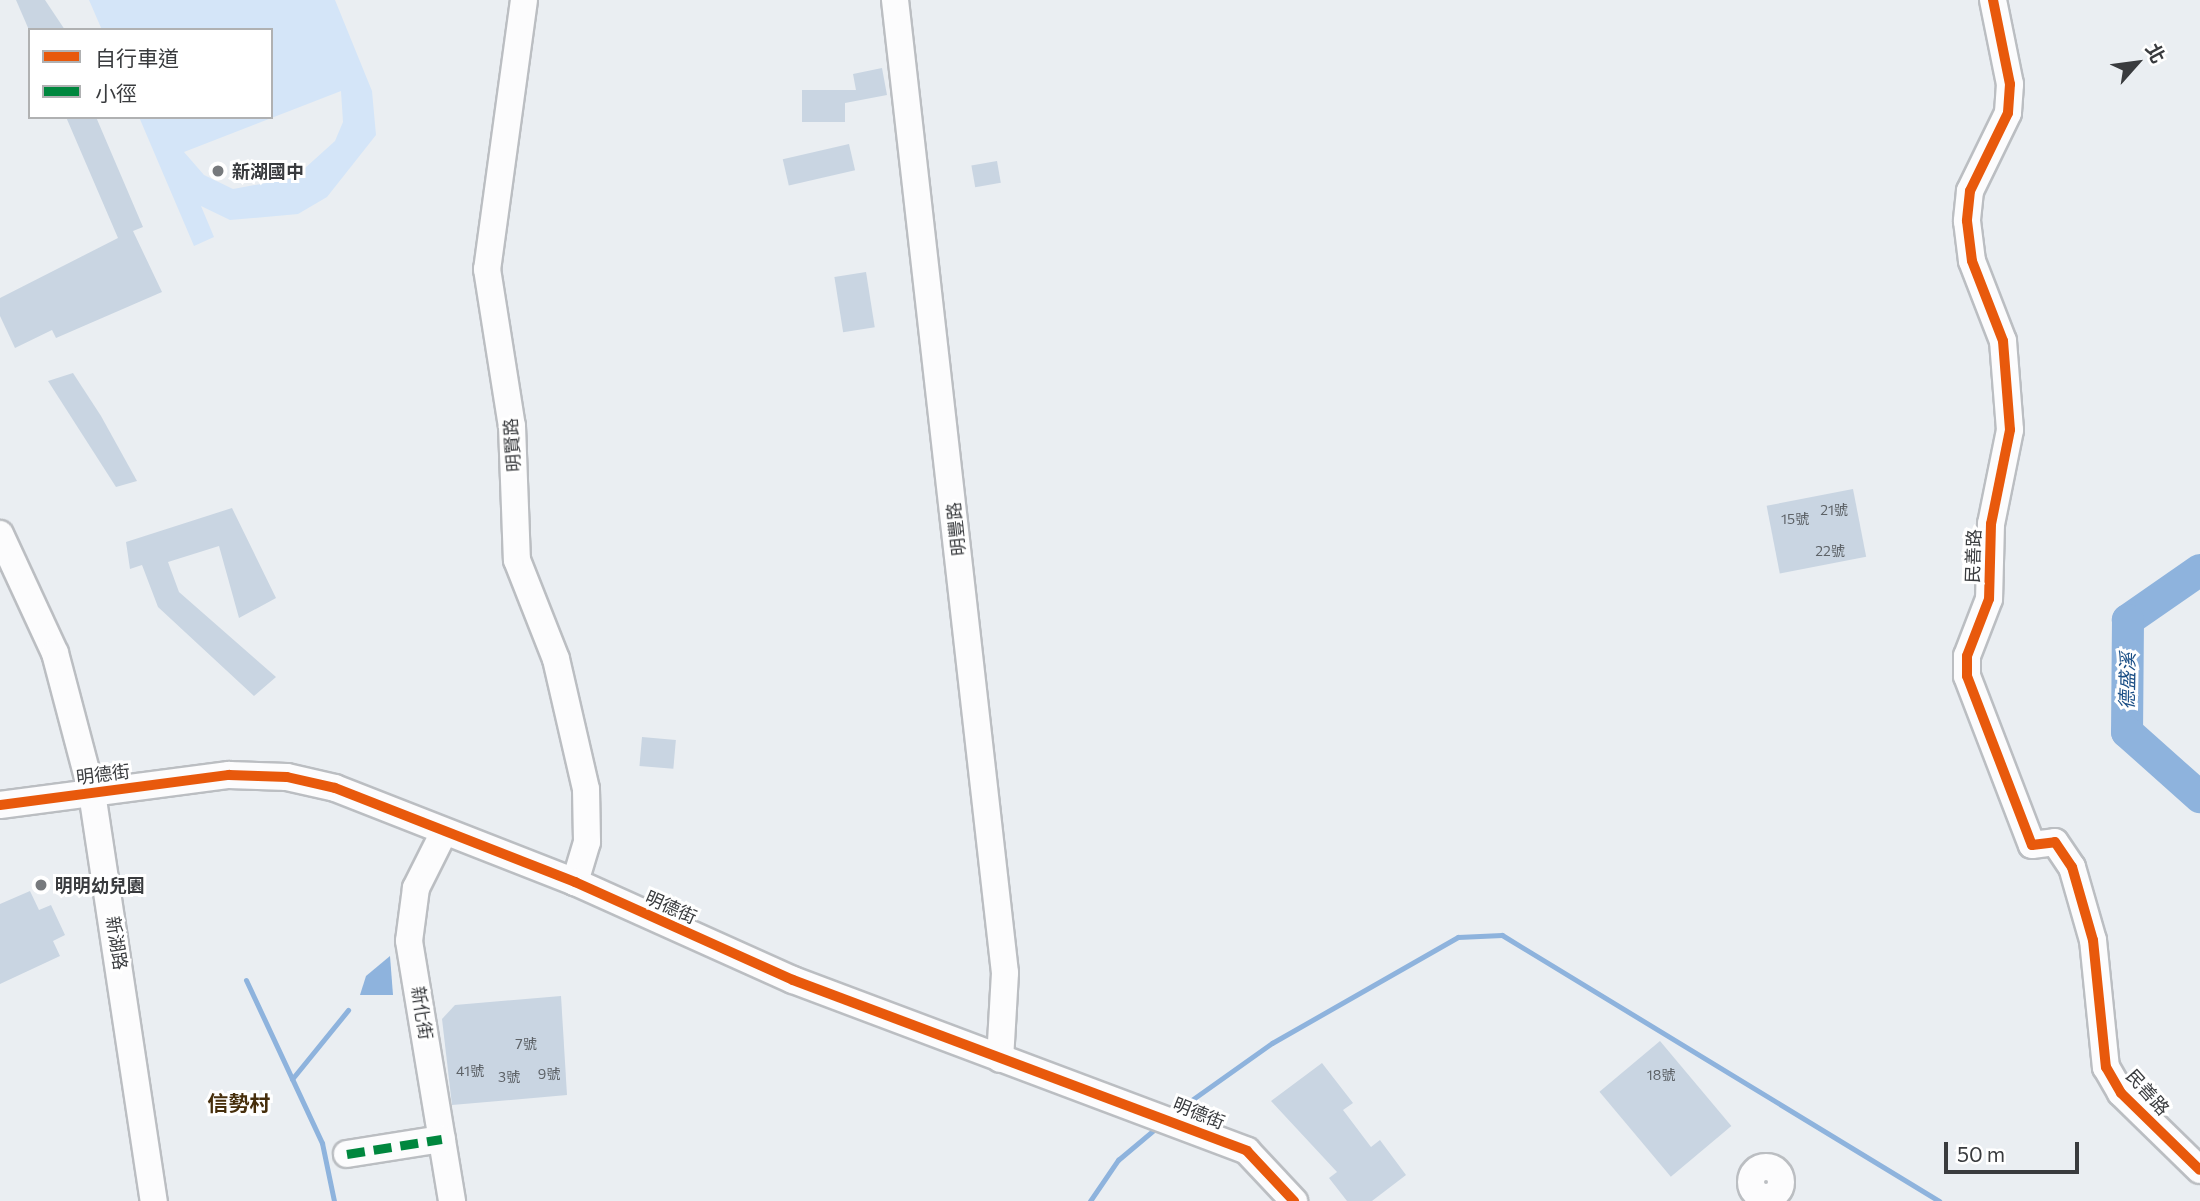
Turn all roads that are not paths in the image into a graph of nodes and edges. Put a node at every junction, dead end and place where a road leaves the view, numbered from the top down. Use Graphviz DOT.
graph roads {
  1 [pos="524,0"];
  2 [pos="895,0"];
  3 [pos="1993,0"];
  4 [pos="0,534"];
  5 [pos="92,793"];
  6 [pos="0,805"];
  7 [pos="444,832"];
  8 [pos="575,881"];
  9 [pos="1000,1059"];
  10 [pos="442,1139"];
  11 [pos="347,1154"];
  12 [pos="2200,1170"];
  13 [pos="154,1201"];
  14 [pos="452,1201"];
  15 [pos="1294,1201"];
  1 -- 8 [label="street, 明賢路"];
  2 -- 9 [label="street, 明豐路"];
  3 -- 12 [label="street, 民善路"];
  4 -- 5 [label="street, 新湖路"];
  5 -- 6 [label="street, 明德街"];
  5 -- 7 [label="street, 明德街"];
  5 -- 13 [label="street, 新湖路"];
  7 -- 8 [label="street, 明德街"];
  7 -- 10 [label="street, 新化街"];
  8 -- 9 [label="street, 明德街"];
  9 -- 15 [label="street, 明德街"];
  10 -- 11 [label="street"];
  10 -- 14 [label="street, 新化街"];
}
